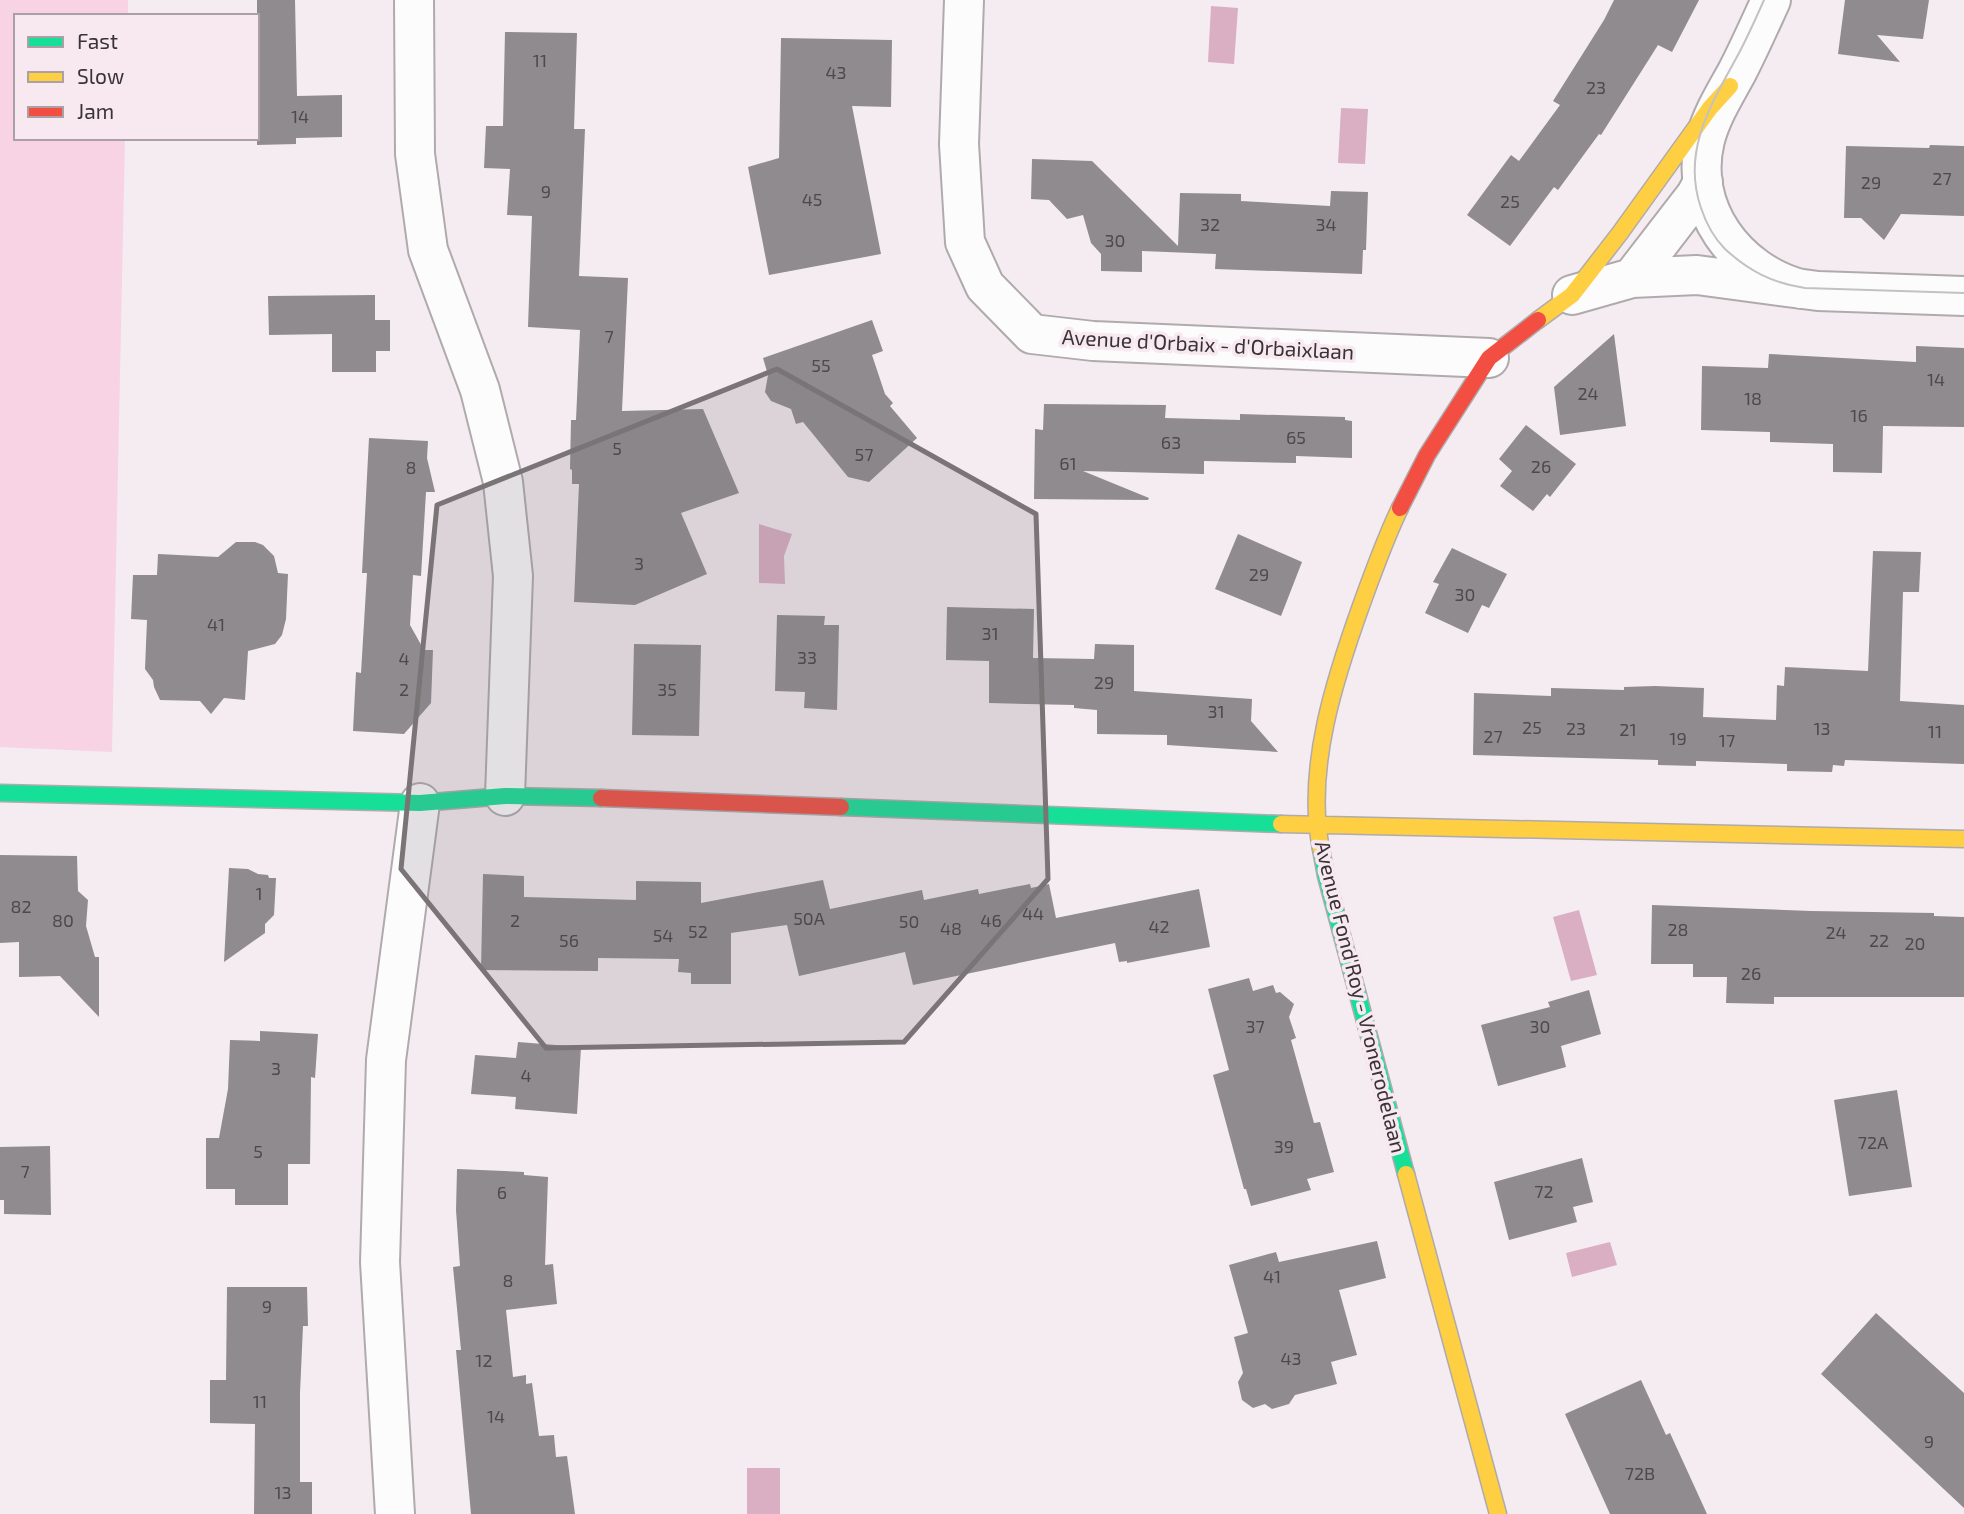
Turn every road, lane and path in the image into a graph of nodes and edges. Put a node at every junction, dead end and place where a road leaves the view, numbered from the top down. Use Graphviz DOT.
graph roads {
  1 [pos="414,0"];
  2 [pos="964,0"];
  3 [pos="1771,0"];
  4 [pos="1730,86"];
  5 [pos="1703,182"];
  6 [pos="1632,278"];
  7 [pos="1801,289"];
  8 [pos="1572,295"];
  9 [pos="1964,296"];
  10 [pos="1489,358"];
  11 [pos="0,793"];
  12 [pos="505,796"];
  13 [pos="420,803"];
  14 [pos="1316,825"];
  15 [pos="1964,839"];
  16 [pos="395,1514"];
  17 [pos="1498,1514"];
  1 -- 12 [label="street"];
  2 -- 10 [label="street, Avenue d'Orbaix - d'Orbaixlaan"];
  3 -- 4 [label="street, Avenue Fond'Roy - Vronerodelaan"];
  4 -- 5 [label="street, Avenue Fond'Roy - Vronerodelaan"];
  4 -- 8 [label="street, Avenue Fond'Roy - Vronerodelaan"];
  5 -- 6 [label="street"];
  5 -- 7 [label="street, Avenue Fond'Roy - Vronerodelaan"];
  6 -- 7 [label="street, Avenue Fond'Roy - Vronerodelaan"];
  6 -- 8 [label="street, Avenue Fond'Roy - Vronerodelaan"];
  7 -- 9 [label="street"];
  8 -- 10 [label="street, Avenue Fond'Roy - Vronerodelaan"];
  10 -- 14 [label="street, Avenue Fond'Roy - Vronerodelaan"];
  11 -- 13 [label="street"];
  12 -- 13 [label="street"];
  12 -- 14 [label="street"];
  13 -- 16 [label="street"];
  14 -- 15 [label="street"];
  14 -- 17 [label="street, Avenue Fond'Roy - Vronerodelaan"];
}
